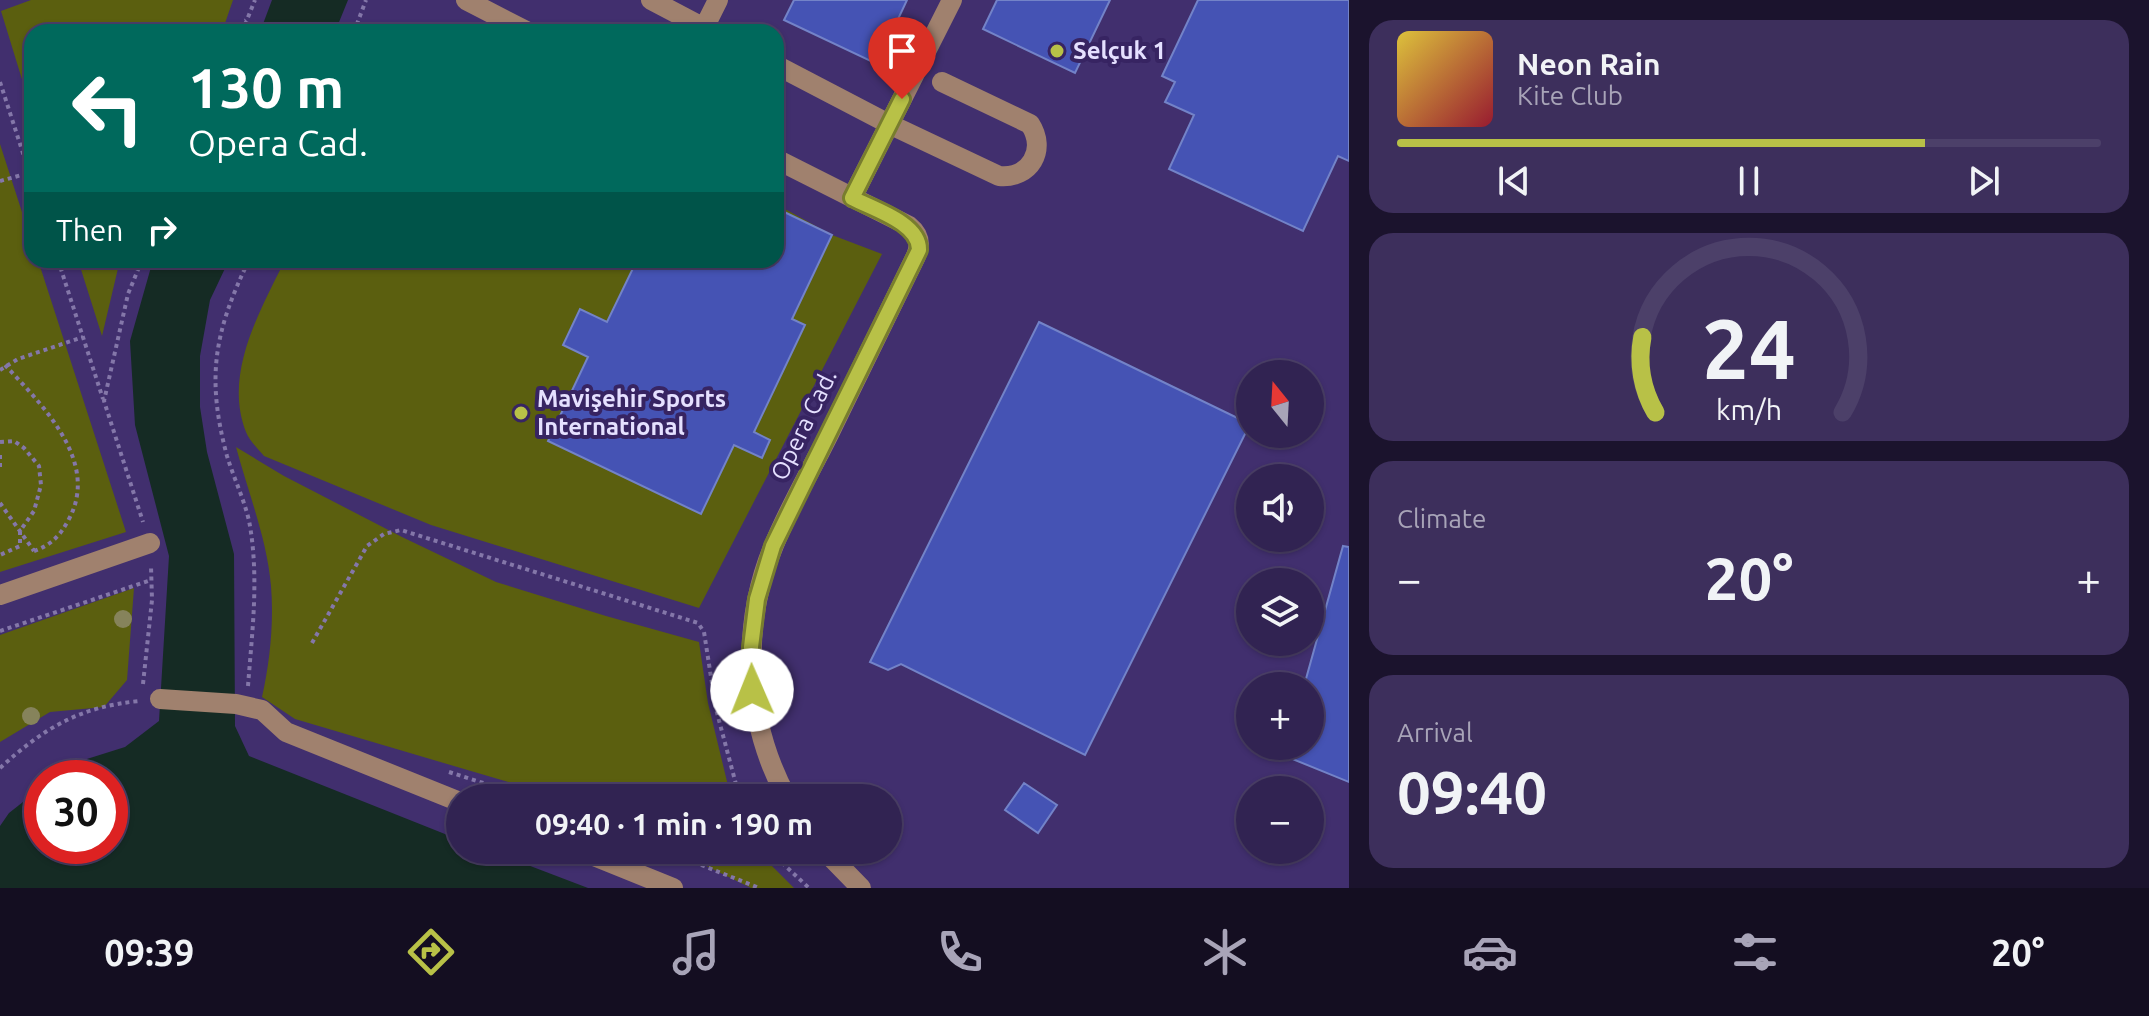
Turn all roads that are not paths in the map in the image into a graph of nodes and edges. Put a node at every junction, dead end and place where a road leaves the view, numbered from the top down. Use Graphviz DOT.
graph roads {
  1 [pos="466,0"];
  2 [pos="651,0"];
  3 [pos="718,0"];
  4 [pos="952,0"];
  5 [pos="492,6"];
  6 [pos="517,24"];
  7 [pos="697,24"];
  8 [pos="710,24"];
  9 [pos="784,69"];
  10 [pos="942,82"];
  11 [pos="889,124"];
  12 [pos="784,163"];
  13 [pos="852,198"];
  14 [pos="150,543"];
  15 [pos="0,595"];
  16 [pos="160,699"];
  17 [pos="782,784"];
  18 [pos="446,796"];
  19 [pos="614,864"];
  20 [pos="838,864"];
  21 [pos="673,888"];
  22 [pos="861,888"];
  1 -- 5 [label="street"];
  2 -- 7 [label="street"];
  3 -- 8 [label="street"];
  4 -- 11 [label="street"];
  5 -- 6 [label="street"];
  9 -- 11 [label="street"];
  10 -- 11 [label="street"];
  11 -- 13 [label="street"];
  12 -- 13 [label="street, Opera Cad."];
  13 -- 17 [label="street, Opera Cad."];
  14 -- 15 [label="street"];
  16 -- 18 [label="street"];
  19 -- 21 [label="street"];
  20 -- 22 [label="street"];
}
